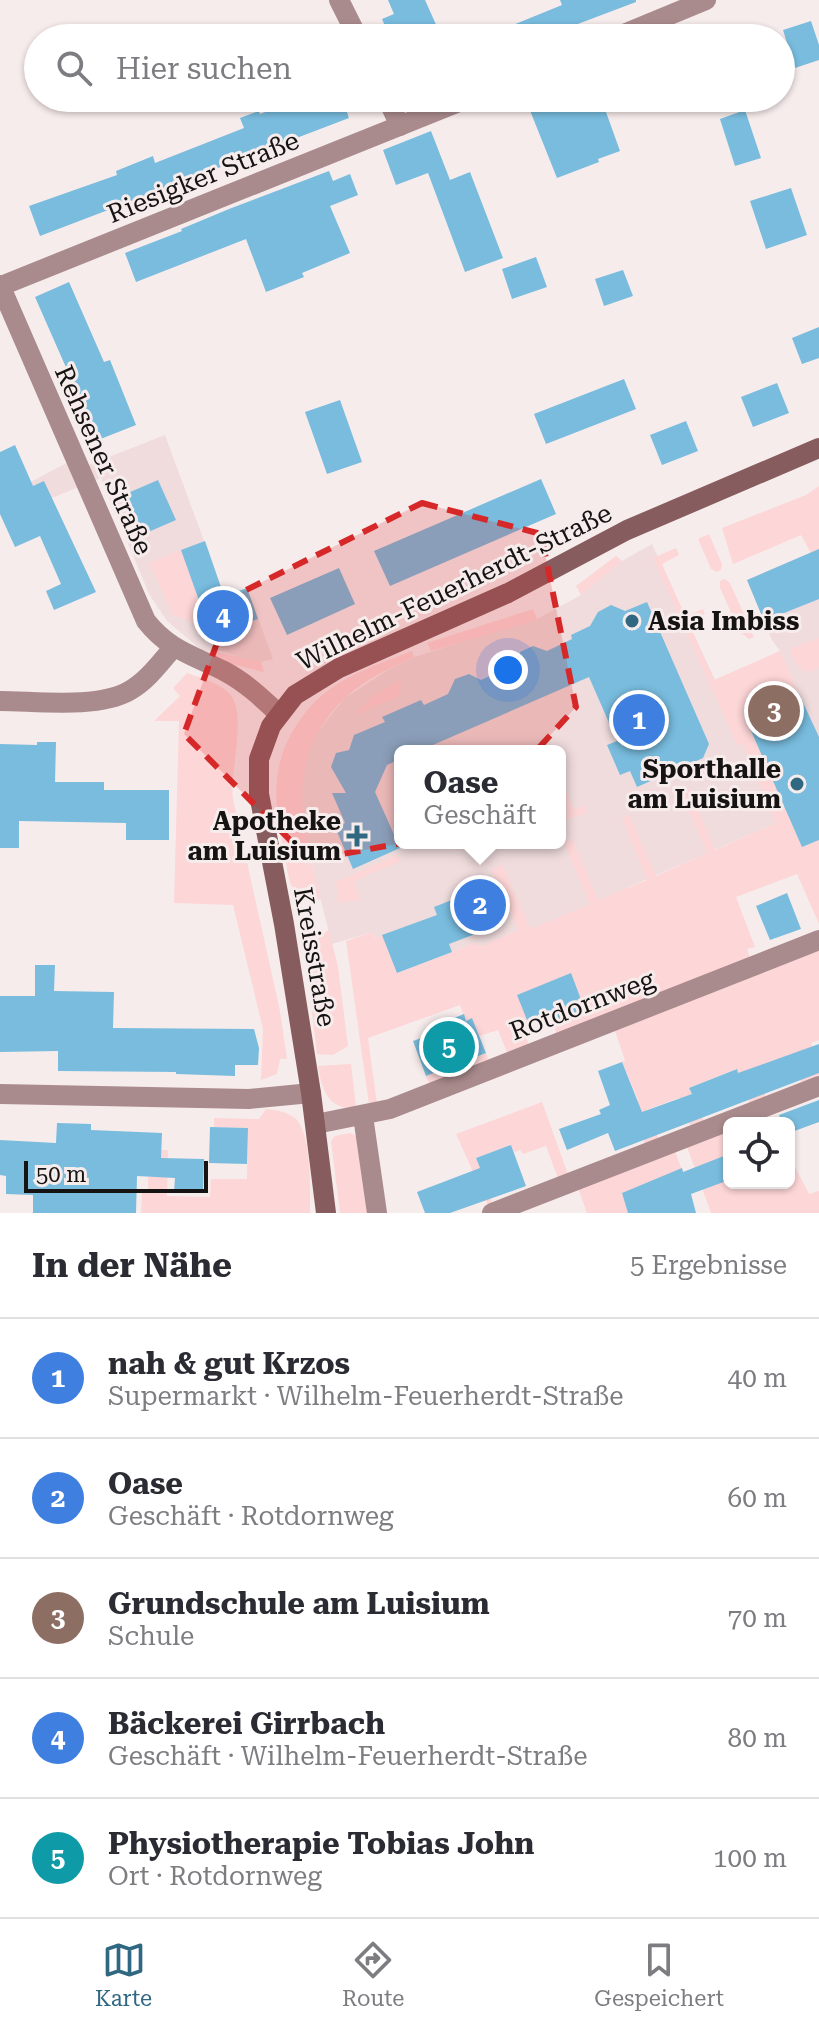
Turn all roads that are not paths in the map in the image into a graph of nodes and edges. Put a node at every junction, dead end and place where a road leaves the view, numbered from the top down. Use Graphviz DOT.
graph roads {
  1 [pos="339,0"];
  2 [pos="706,0"];
  3 [pos="351,24"];
  4 [pos="648,24"];
  5 [pos="394,112"];
  6 [pos="434,112"];
  7 [pos="400,126"];
  8 [pos="0,286"];
  9 [pos="9,331"];
  10 [pos="819,448"];
  11 [pos="173,648"];
  12 [pos="0,701"];
  13 [pos="279,714"];
  14 [pos="819,940"];
  15 [pos="819,1086"];
  16 [pos="311,1093"];
  17 [pos="0,1094"];
  18 [pos="363,1116"];
  19 [pos="316,1124"];
  20 [pos="326,1213"];
  21 [pos="377,1213"];
  22 [pos="492,1213"];
  1 -- 3 [label="street"];
  2 -- 4 [label="street"];
  5 -- 7 [label="street"];
  6 -- 7 [label="street, Riesigker Straße"];
  7 -- 8 [label="street, Riesigker Straße"];
  8 -- 9 [label="street, Rehsener Straße"];
  9 -- 11 [label="street, Rehsener Straße"];
  10 -- 13 [label="main road, Wilhelm-Feuerherdt-Straße"];
  11 -- 12 [label="street"];
  11 -- 13 [label="street"];
  13 -- 16 [label="main road, Kreisstraße"];
  14 -- 18 [label="street, Rotdornweg"];
  15 -- 22 [label="street"];
  16 -- 17 [label="street"];
  16 -- 19 [label="main road, Kreisstraße"];
  18 -- 19 [label="street, Rotdornweg"];
  18 -- 21 [label="street"];
  19 -- 20 [label="main road, Kreisstraße"];
}
